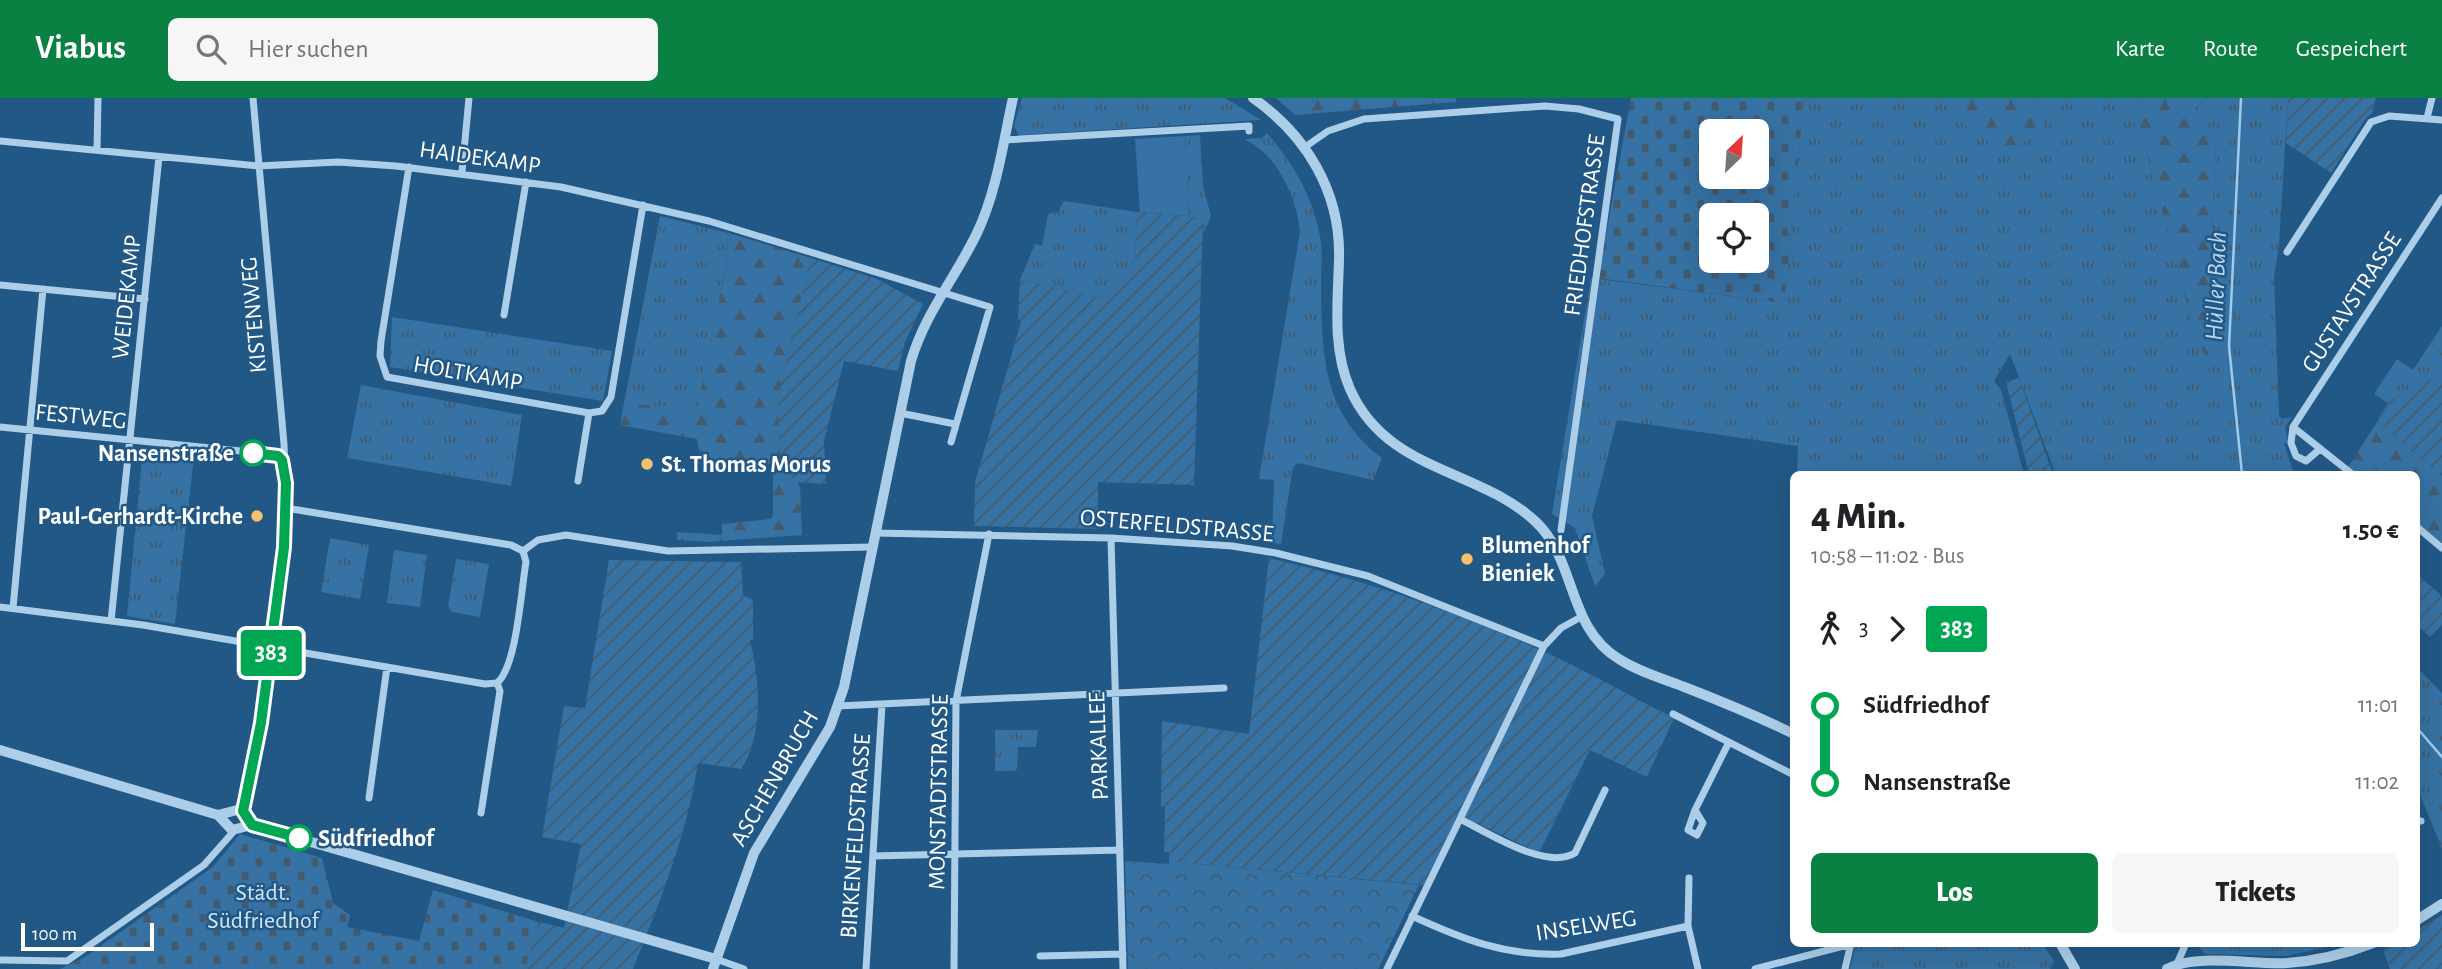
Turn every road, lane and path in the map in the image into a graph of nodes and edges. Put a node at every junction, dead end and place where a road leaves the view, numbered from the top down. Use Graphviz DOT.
graph roads {
  1 [pos="98,98"];
  2 [pos="253,98"];
  3 [pos="469,98"];
  4 [pos="1013,98"];
  5 [pos="1253,98"];
  6 [pos="2431,98"];
  7 [pos="2427,118"];
  8 [pos="2442,120"];
  9 [pos="1249,131"];
  10 [pos="1004,140"];
  11 [pos="0,141"];
  12 [pos="1306,147"];
  13 [pos="97,150"];
  14 [pos="159,157"];
  15 [pos="258,166"];
  16 [pos="409,167"];
  17 [pos="463,172"];
  18 [pos="526,182"];
  19 [pos="2442,198"];
  20 [pos="643,205"];
  21 [pos="2287,252"];
  22 [pos="0,285"];
  23 [pos="43,289"];
  24 [pos="943,292"];
  25 [pos="145,299"];
  26 [pos="504,315"];
  27 [pos="900,412"];
  28 [pos="589,413"];
  29 [pos="955,424"];
  30 [pos="0,427"];
  31 [pos="2293,427"];
  32 [pos="30,430"];
  33 [pos="131,441"];
  34 [pos="951,442"];
  35 [pos="2320,449"];
  36 [pos="282,460"];
  37 [pos="2348,471"];
  38 [pos="578,481"];
  39 [pos="286,508"];
  40 [pos="1561,530"];
  41 [pos="2420,530"];
  42 [pos="875,533"];
  43 [pos="989,534"];
  44 [pos="1111,538"];
  45 [pos="872,547"];
  46 [pos="2442,548"];
  47 [pos="523,551"];
  48 [pos="0,607"];
  49 [pos="13,608"];
  50 [pos="1581,617"];
  51 [pos="111,621"];
  52 [pos="1544,646"];
  53 [pos="271,648"];
  54 [pos="387,667"];
  55 [pos="497,683"];
  56 [pos="1224,688"];
  57 [pos="1116,693"];
  58 [pos="956,701"];
  59 [pos="882,705"];
  60 [pos="838,706"];
  61 [pos="1673,714"];
  62 [pos="1790,732"];
  63 [pos="1729,742"];
  64 [pos="0,750"];
  65 [pos="1790,773"];
  66 [pos="1605,790"];
  67 [pos="369,798"];
  68 [pos="1695,810"];
  69 [pos="481,813"];
  70 [pos="1460,819"];
  71 [pos="236,820"];
  72 [pos="1120,850"];
  73 [pos="955,854"];
  74 [pos="873,856"];
  75 [pos="1689,878"];
  76 [pos="2442,904"];
  77 [pos="1412,916"];
  78 [pos="2420,918"];
  79 [pos="1688,926"];
  80 [pos="1839,947"];
  81 [pos="1850,947"];
  82 [pos="2062,947"];
  83 [pos="2184,947"];
  84 [pos="2361,947"];
  85 [pos="1123,954"];
  86 [pos="1040,956"];
  87 [pos="0,960"];
  88 [pos="715,964"];
  89 [pos="2172,967"];
  90 [pos="744,969"];
  91 [pos="866,969"];
  92 [pos="954,969"];
  93 [pos="1123,969"];
  94 [pos="1387,969"];
  95 [pos="1698,969"];
  96 [pos="1755,969"];
  97 [pos="1844,969"];
  98 [pos="2075,969"];
  1 -- 13 [label="street"];
  2 -- 15 [label="street, KISTENWEG"];
  3 -- 17 [label="street"];
  4 -- 10 [label="street, ASCHENBRUCH"];
  5 -- 12 [label="street"];
  6 -- 7 [label="street"];
  7 -- 8 [label="street"];
  7 -- 21 [label="street"];
  9 -- 10 [label="street"];
  10 -- 24 [label="street, ASCHENBRUCH"];
  11 -- 13 [label="street, HAIDEKAMP"];
  12 -- 40 [label="street, FRIEDHOFSTRASSE"];
  12 -- 50 [label="street"];
  13 -- 14 [label="street, HAIDEKAMP"];
  14 -- 15 [label="street, HAIDEKAMP"];
  14 -- 25 [label="street, WEIDEKAMP"];
  15 -- 16 [label="street, HAIDEKAMP"];
  15 -- 36 [label="street, KISTENWEG"];
  16 -- 17 [label="street, HAIDEKAMP"];
  16 -- 28 [label="street, HOLTKAMP"];
  17 -- 18 [label="street, HAIDEKAMP"];
  18 -- 20 [label="street, HAIDEKAMP"];
  18 -- 26 [label="street"];
  19 -- 31 [label="street, GUSTAVSTRASSE"];
  20 -- 24 [label="street, HAIDEKAMP"];
  20 -- 28 [label="street"];
  22 -- 23 [label="street"];
  23 -- 25 [label="street"];
  23 -- 32 [label="street"];
  24 -- 27 [label="street, ASCHENBRUCH"];
  24 -- 29 [label="street, HAIDEKAMP"];
  25 -- 33 [label="street, WEIDEKAMP"];
  27 -- 29 [label="street"];
  27 -- 42 [label="street, ASCHENBRUCH"];
  28 -- 38 [label="street"];
  29 -- 34 [label="street"];
  30 -- 32 [label="street, FESTWEG"];
  31 -- 35 [label="street"];
  31 -- 35 [label="street"];
  32 -- 33 [label="street, FESTWEG"];
  32 -- 49 [label="street"];
  33 -- 36 [label="street, FESTWEG"];
  33 -- 51 [label="street, WEIDEKAMP"];
  35 -- 37 [label="street"];
  36 -- 39 [label="street"];
  39 -- 47 [label="street"];
  39 -- 53 [label="street"];
  41 -- 46 [label="street"];
  42 -- 43 [label="street, OSTERFELDSTRASSE"];
  42 -- 45 [label="street, ASCHENBRUCH"];
  43 -- 44 [label="street, OSTERFELDSTRASSE"];
  43 -- 58 [label="street, MONSTADTSTRASSE"];
  44 -- 52 [label="street, OSTERFELDSTRASSE"];
  44 -- 57 [label="street, PARKALLEE"];
  45 -- 47 [label="street"];
  45 -- 60 [label="street, ASCHENBRUCH"];
  47 -- 55 [label="street"];
  48 -- 49 [label="street"];
  49 -- 51 [label="street"];
  50 -- 52 [label="street"];
  50 -- 62 [label="street"];
  51 -- 53 [label="street"];
  52 -- 70 [label="street"];
  53 -- 54 [label="street"];
  53 -- 71 [label="street"];
  54 -- 55 [label="street"];
  54 -- 67 [label="street"];
  55 -- 69 [label="street"];
  56 -- 57 [label="street"];
  57 -- 58 [label="street"];
  57 -- 72 [label="street, PARKALLEE"];
  58 -- 59 [label="street"];
  58 -- 73 [label="street, MONSTADTSTRASSE"];
  59 -- 60 [label="street"];
  59 -- 74 [label="street, BIRKENFELDSTRASSE"];
  60 -- 88 [label="street, ASCHENBRUCH"];
  61 -- 63 [label="street"];
  63 -- 65 [label="street"];
  63 -- 68 [label="street"];
  64 -- 71 [label="street"];
  66 -- 70 [label="street"];
  70 -- 77 [label="street"];
  71 -- 87 [label="street"];
  71 -- 88 [label="street"];
  72 -- 73 [label="street"];
  72 -- 85 [label="street, PARKALLEE"];
  73 -- 74 [label="street"];
  73 -- 92 [label="street, MONSTADTSTRASSE"];
  74 -- 91 [label="street, BIRKENFELDSTRASSE"];
  75 -- 79 [label="street"];
  76 -- 78 [label="street"];
  77 -- 79 [label="street, INSELWEG"];
  77 -- 94 [label="street"];
  79 -- 95 [label="street"];
  80 -- 96 [label="street"];
  81 -- 97 [label="street"];
  82 -- 98 [label="street"];
  83 -- 89 [label="street"];
  84 -- 89 [label="street"];
  85 -- 86 [label="street"];
  85 -- 93 [label="street, PARKALLEE"];
  88 -- 90 [label="street"];
}
